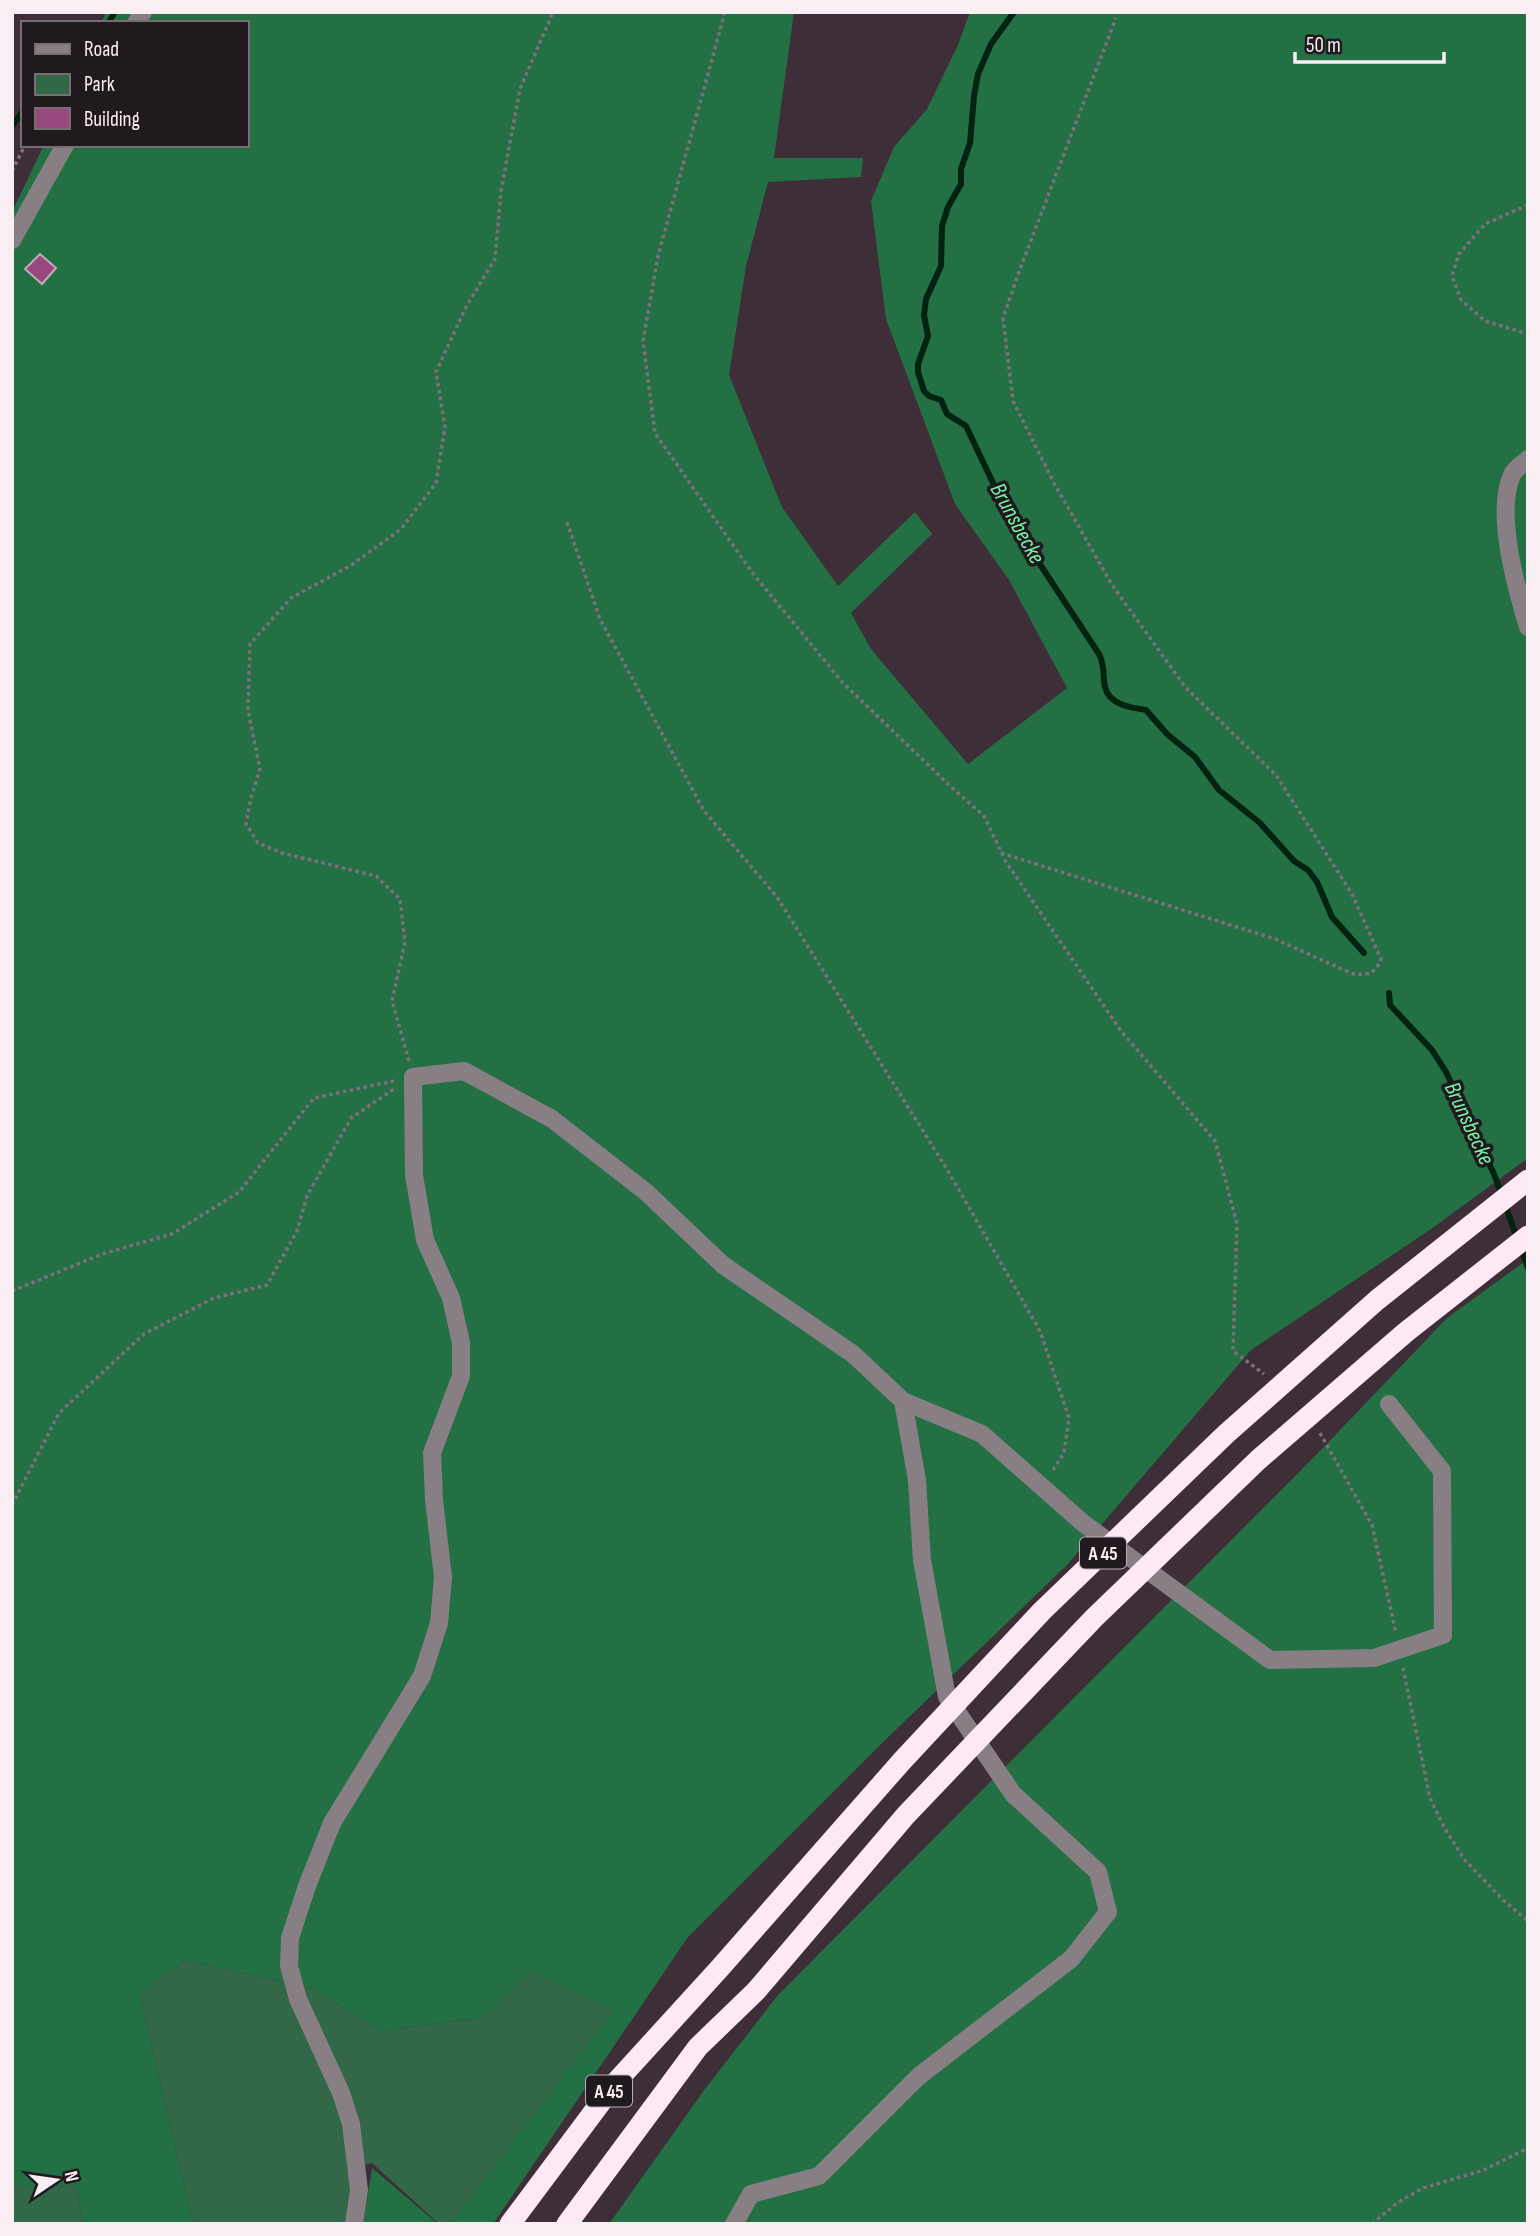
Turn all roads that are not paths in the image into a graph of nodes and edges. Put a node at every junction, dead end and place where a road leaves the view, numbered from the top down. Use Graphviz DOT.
graph roads {
  1 [pos="64,147"];
  2 [pos="12,240"];
  3 [pos="1528,459"];
  4 [pos="1514,582"];
  5 [pos="1528,601"];
  6 [pos="1528,627"];
  7 [pos="1528,1180"];
  8 [pos="1528,1236"];
  9 [pos="903,1401"];
  10 [pos="1389,1404"];
  11 [pos="354,2224"];
  12 [pos="510,2224"];
  13 [pos="567,2224"];
  14 [pos="734,2224"];
  1 -- 2 [label="street"];
  3 -- 4 [label="street"];
  4 -- 5 [label="street"];
  4 -- 6 [label="street"];
  7 -- 12 [label="highway, A 45"];
  8 -- 13 [label="highway, A 45"];
  9 -- 10 [label="street"];
  9 -- 11 [label="street"];
  9 -- 14 [label="street"];
}
